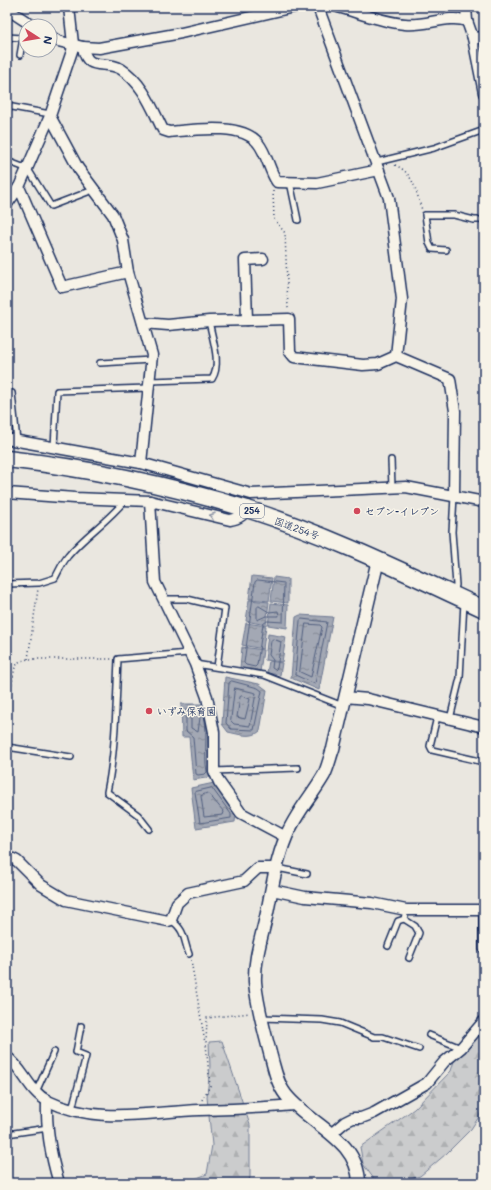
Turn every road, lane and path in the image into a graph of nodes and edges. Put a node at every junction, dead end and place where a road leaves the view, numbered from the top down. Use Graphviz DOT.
graph roads {
  1 [pos="69,7"];
  2 [pos="294,7"];
  3 [pos="318,7"];
  4 [pos="338,7"];
  5 [pos="466,7"];
  6 [pos="7,9"];
  7 [pos="263,10"];
  8 [pos="20,18"];
  9 [pos="467,21"];
  10 [pos="7,37"];
  11 [pos="18,37"];
  12 [pos="484,37"];
  13 [pos="473,38"];
  14 [pos="58,42"];
  15 [pos="78,45"];
  16 [pos="484,93"];
  17 [pos="7,106"];
  18 [pos="50,115"];
  19 [pos="484,130"];
  20 [pos="7,161"];
  21 [pos="380,164"];
  22 [pos="28,169"];
  23 [pos="276,182"];
  24 [pos="290,182"];
  25 [pos="19,187"];
  26 [pos="93,190"];
  27 [pos="7,204"];
  28 [pos="425,215"];
  29 [pos="298,220"];
  30 [pos="484,220"];
  31 [pos="446,250"];
  32 [pos="263,259"];
  33 [pos="128,272"];
  34 [pos="289,319"];
  35 [pos="247,320"];
  36 [pos="209,321"];
  37 [pos="143,323"];
  38 [pos="396,356"];
  39 [pos="151,360"];
  40 [pos="100,363"];
  41 [pos="149,385"];
  42 [pos="7,393"];
  43 [pos="7,439"];
  44 [pos="18,441"];
  45 [pos="54,446"];
  46 [pos="7,459"];
  47 [pos="391,460"];
  48 [pos="141,463"];
  49 [pos="392,487"];
  50 [pos="7,493"];
  51 [pos="454,496"];
  52 [pos="126,499"];
  53 [pos="150,501"];
  54 [pos="249,502"];
  55 [pos="484,502"];
  56 [pos="378,560"];
  57 [pos="39,583"];
  58 [pos="7,584"];
  59 [pos="459,597"];
  60 [pos="162,599"];
  61 [pos="484,608"];
  62 [pos="189,653"];
  63 [pos="28,659"];
  64 [pos="118,659"];
  65 [pos="196,664"];
  66 [pos="217,667"];
  67 [pos="344,702"];
  68 [pos="7,708"];
  69 [pos="437,717"];
  70 [pos="449,719"];
  71 [pos="484,727"];
  72 [pos="7,747"];
  73 [pos="72,757"];
  74 [pos="484,762"];
  75 [pos="298,768"];
  76 [pos="214,771"];
  77 [pos="149,829"];
  78 [pos="286,837"];
  79 [pos="7,856"];
  80 [pos="276,868"];
  81 [pos="307,874"];
  82 [pos="272,890"];
  83 [pos="483,910"];
  84 [pos="405,914"];
  85 [pos="171,920"];
  86 [pos="388,946"];
  87 [pos="482,950"];
  88 [pos="189,954"];
  89 [pos="409,958"];
  90 [pos="260,1015"];
  91 [pos="484,1021"];
  92 [pos="81,1026"];
  93 [pos="430,1035"];
  94 [pos="206,1044"];
  95 [pos="461,1048"];
  96 [pos="419,1049"];
  97 [pos="54,1052"];
  98 [pos="7,1056"];
  99 [pos="36,1092"];
  100 [pos="46,1100"];
  101 [pos="294,1105"];
  102 [pos="72,1109"];
  103 [pos="201,1110"];
  104 [pos="48,1128"];
  105 [pos="7,1134"];
  106 [pos="332,1134"];
  107 [pos="59,1183"];
  108 [pos="359,1183"];
  1 -- 15 [label="street"];
  2 -- 7 [label="street"];
  3 -- 21 [label="street"];
  4 -- 9 [label="street"];
  5 -- 9 [label="street"];
  6 -- 8 [label="street"];
  7 -- 15 [label="street"];
  9 -- 13 [label="street"];
  10 -- 11 [label="lane"];
  12 -- 13 [label="street"];
  13 -- 16 [label="street"];
  14 -- 15 [label="street"];
  15 -- 18 [label="street"];
  15 -- 23 [label="street"];
  17 -- 18 [label="lane"];
  18 -- 22 [label="street"];
  18 -- 26 [label="street"];
  19 -- 21 [label="lane"];
  20 -- 22 [label="lane"];
  21 -- 24 [label="street"];
  21 -- 28 [label="path"];
  21 -- 38 [label="street"];
  22 -- 25 [label="street"];
  22 -- 26 [label="lane"];
  23 -- 24 [label="street"];
  23 -- 34 [label="path"];
  24 -- 29 [label="lane"];
  25 -- 27 [label="street"];
  25 -- 33 [label="street"];
  26 -- 33 [label="street"];
  28 -- 30 [label="lane"];
  28 -- 31 [label="lane"];
  32 -- 35 [label="street"];
  33 -- 37 [label="street"];
  34 -- 35 [label="street"];
  34 -- 38 [label="street"];
  35 -- 36 [label="street"];
  36 -- 37 [label="street"];
  36 -- 41 [label="lane"];
  37 -- 39 [label="street"];
  38 -- 51 [label="street"];
  39 -- 40 [label="lane"];
  39 -- 41 [label="street"];
  41 -- 45 [label="lane"];
  41 -- 48 [label="street"];
  42 -- 44 [label="lane"];
  43 -- 44 [label="street"];
  44 -- 45 [label="street"];
  45 -- 48 [label="street"];
  46 -- 54 [label="highway, 国道254号 / 254"];
  47 -- 49 [label="lane"];
  48 -- 54 [label="street"];
  49 -- 51 [label="street"];
  49 -- 54 [label="street"];
  50 -- 52 [label="street"];
  51 -- 55 [label="street"];
  51 -- 59 [label="lane"];
  52 -- 53 [label="street"];
  52 -- 57 [label="lane"];
  54 -- 53 [label="street, one-way"];
  53 -- 60 [label="street"];
  54 -- 56 [label="highway, 国道254号 / 254"];
  56 -- 59 [label="highway, 国道254号 / 254"];
  56 -- 67 [label="street"];
  57 -- 58 [label="lane"];
  57 -- 63 [label="path"];
  59 -- 61 [label="highway, 国道254号 / 254"];
  59 -- 70 [label="lane"];
  60 -- 62 [label="street"];
  60 -- 66 [label="lane"];
  62 -- 64 [label="lane"];
  62 -- 65 [label="street"];
  63 -- 64 [label="path"];
  63 -- 68 [label="path"];
  64 -- 77 [label="lane"];
  65 -- 66 [label="lane"];
  65 -- 76 [label="street"];
  66 -- 67 [label="lane"];
  67 -- 69 [label="street"];
  67 -- 78 [label="street"];
  69 -- 70 [label="street"];
  69 -- 74 [label="lane"];
  70 -- 71 [label="street"];
  72 -- 73 [label="lane"];
  75 -- 76 [label="lane"];
  76 -- 78 [label="street"];
  78 -- 80 [label="street"];
  79 -- 85 [label="street"];
  80 -- 81 [label="lane"];
  80 -- 82 [label="street"];
  80 -- 85 [label="street"];
  82 -- 84 [label="street"];
  82 -- 90 [label="street"];
  83 -- 84 [label="street"];
  83 -- 87 [label="lane"];
  84 -- 86 [label="lane"];
  84 -- 89 [label="lane"];
  85 -- 88 [label="lane"];
  88 -- 94 [label="path"];
  90 -- 94 [label="path"];
  90 -- 96 [label="lane"];
  90 -- 101 [label="street"];
  91 -- 95 [label="street"];
  92 -- 102 [label="lane"];
  93 -- 95 [label="lane"];
  94 -- 103 [label="path"];
  95 -- 106 [label="street"];
  97 -- 99 [label="lane"];
  98 -- 99 [label="street"];
  99 -- 100 [label="street"];
  100 -- 102 [label="street"];
  100 -- 104 [label="street"];
  101 -- 103 [label="street"];
  101 -- 106 [label="street"];
  102 -- 103 [label="street"];
  104 -- 105 [label="lane"];
  104 -- 107 [label="street"];
  106 -- 108 [label="street"];
}
